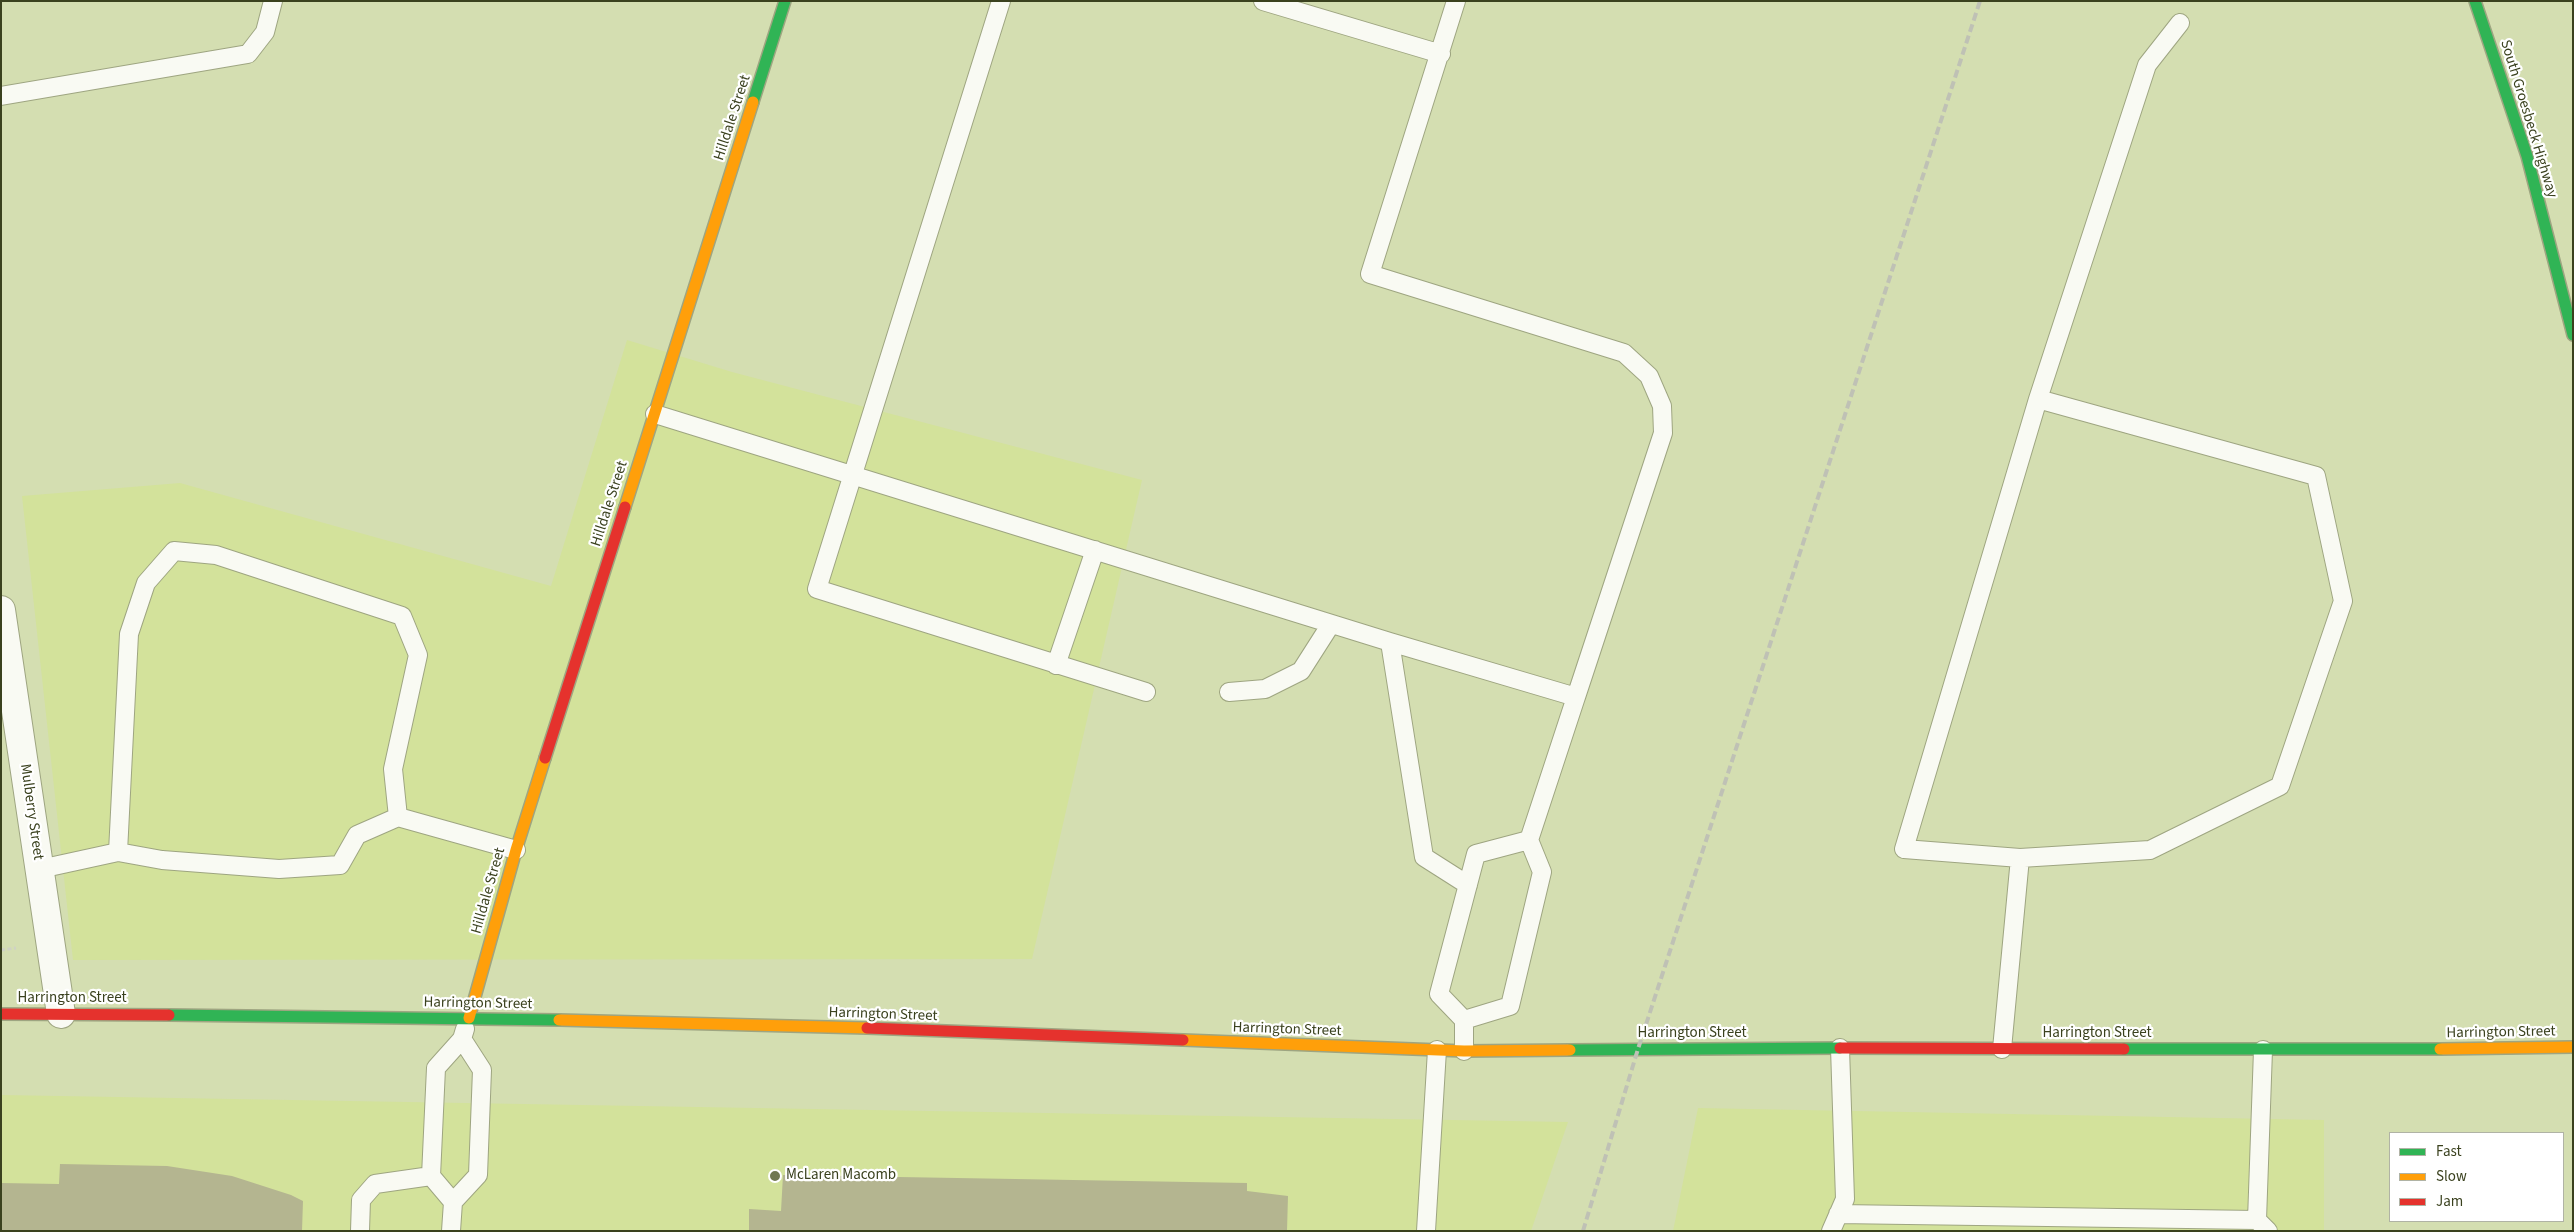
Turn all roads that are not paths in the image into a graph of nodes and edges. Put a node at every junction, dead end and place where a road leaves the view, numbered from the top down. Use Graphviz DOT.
graph roads {
  1 [pos="273,1"];
  2 [pos="785,1"];
  3 [pos="1001,1"];
  4 [pos="1263,1"];
  5 [pos="1456,1"];
  6 [pos="2475,1"];
  7 [pos="2180,23"];
  8 [pos="1441,54"];
  9 [pos="1,96"];
  10 [pos="2573,335"];
  11 [pos="2038,400"];
  12 [pos="655,414"];
  13 [pos="853,476"];
  14 [pos="1094,550"];
  15 [pos="1,610"];
  16 [pos="1332,624"];
  17 [pos="1390,642"];
  18 [pos="1056,665"];
  19 [pos="1146,692"];
  20 [pos="1229,692"];
  21 [pos="1576,697"];
  22 [pos="398,817"];
  23 [pos="1528,840"];
  24 [pos="516,850"];
  25 [pos="118,852"];
  26 [pos="2020,858"];
  27 [pos="40,869"];
  28 [pos="1468,885"];
  29 [pos="1,1014"];
  30 [pos="61,1014"];
  31 [pos="469,1018"];
  32 [pos="1464,1020"];
  33 [pos="462,1039"];
  34 [pos="2573,1047"];
  35 [pos="1840,1048"];
  36 [pos="2002,1049"];
  37 [pos="1437,1050"];
  38 [pos="2263,1050"];
  39 [pos="1464,1051"];
  40 [pos="431,1176"];
  41 [pos="452,1202"];
  42 [pos="1838,1214"];
  43 [pos="2262,1225"];
  44 [pos="360,1231"];
  45 [pos="451,1231"];
  46 [pos="1426,1231"];
  47 [pos="1831,1231"];
  1 -- 9 [label="lane"];
  2 -- 12 [label="street, Hilldale Street"];
  3 -- 13 [label="lane"];
  4 -- 8 [label="lane"];
  5 -- 8 [label="lane"];
  6 -- 10 [label="street, South Groesbeck Highway"];
  7 -- 11 [label="lane"];
  8 -- 21 [label="lane"];
  11 -- 26 [label="lane"];
  11 -- 26 [label="lane"];
  12 -- 13 [label="lane"];
  12 -- 24 [label="street, Hilldale Street"];
  13 -- 14 [label="lane"];
  13 -- 18 [label="lane"];
  14 -- 16 [label="lane"];
  14 -- 18 [label="lane"];
  15 -- 27 [label="street, Mulberry Street"];
  16 -- 17 [label="lane"];
  16 -- 20 [label="lane"];
  17 -- 21 [label="lane"];
  17 -- 28 [label="lane"];
  18 -- 19 [label="lane"];
  21 -- 23 [label="lane"];
  22 -- 24 [label="lane"];
  22 -- 25 [label="lane"];
  22 -- 25 [label="lane"];
  23 -- 28 [label="lane"];
  23 -- 32 [label="lane"];
  24 -- 31 [label="street, Hilldale Street"];
  25 -- 27 [label="lane"];
  26 -- 36 [label="lane"];
  27 -- 30 [label="street, Mulberry Street"];
  28 -- 32 [label="lane"];
  29 -- 30 [label="street, Harrington Street"];
  30 -- 31 [label="street, Harrington Street"];
  31 -- 33 [label="lane"];
  31 -- 37 [label="street, Harrington Street"];
  32 -- 39 [label="lane"];
  33 -- 40 [label="lane"];
  33 -- 41 [label="lane"];
  34 -- 38 [label="street, Harrington Street"];
  35 -- 36 [label="street, Harrington Street"];
  35 -- 39 [label="street, Harrington Street"];
  35 -- 42 [label="lane"];
  36 -- 38 [label="street, Harrington Street"];
  37 -- 39 [label="street, Harrington Street"];
  37 -- 46 [label="lane"];
  38 -- 43 [label="lane"];
  40 -- 41 [label="lane"];
  40 -- 44 [label="lane"];
  41 -- 45 [label="lane"];
  42 -- 43 [label="lane"];
  42 -- 47 [label="lane"];
}
